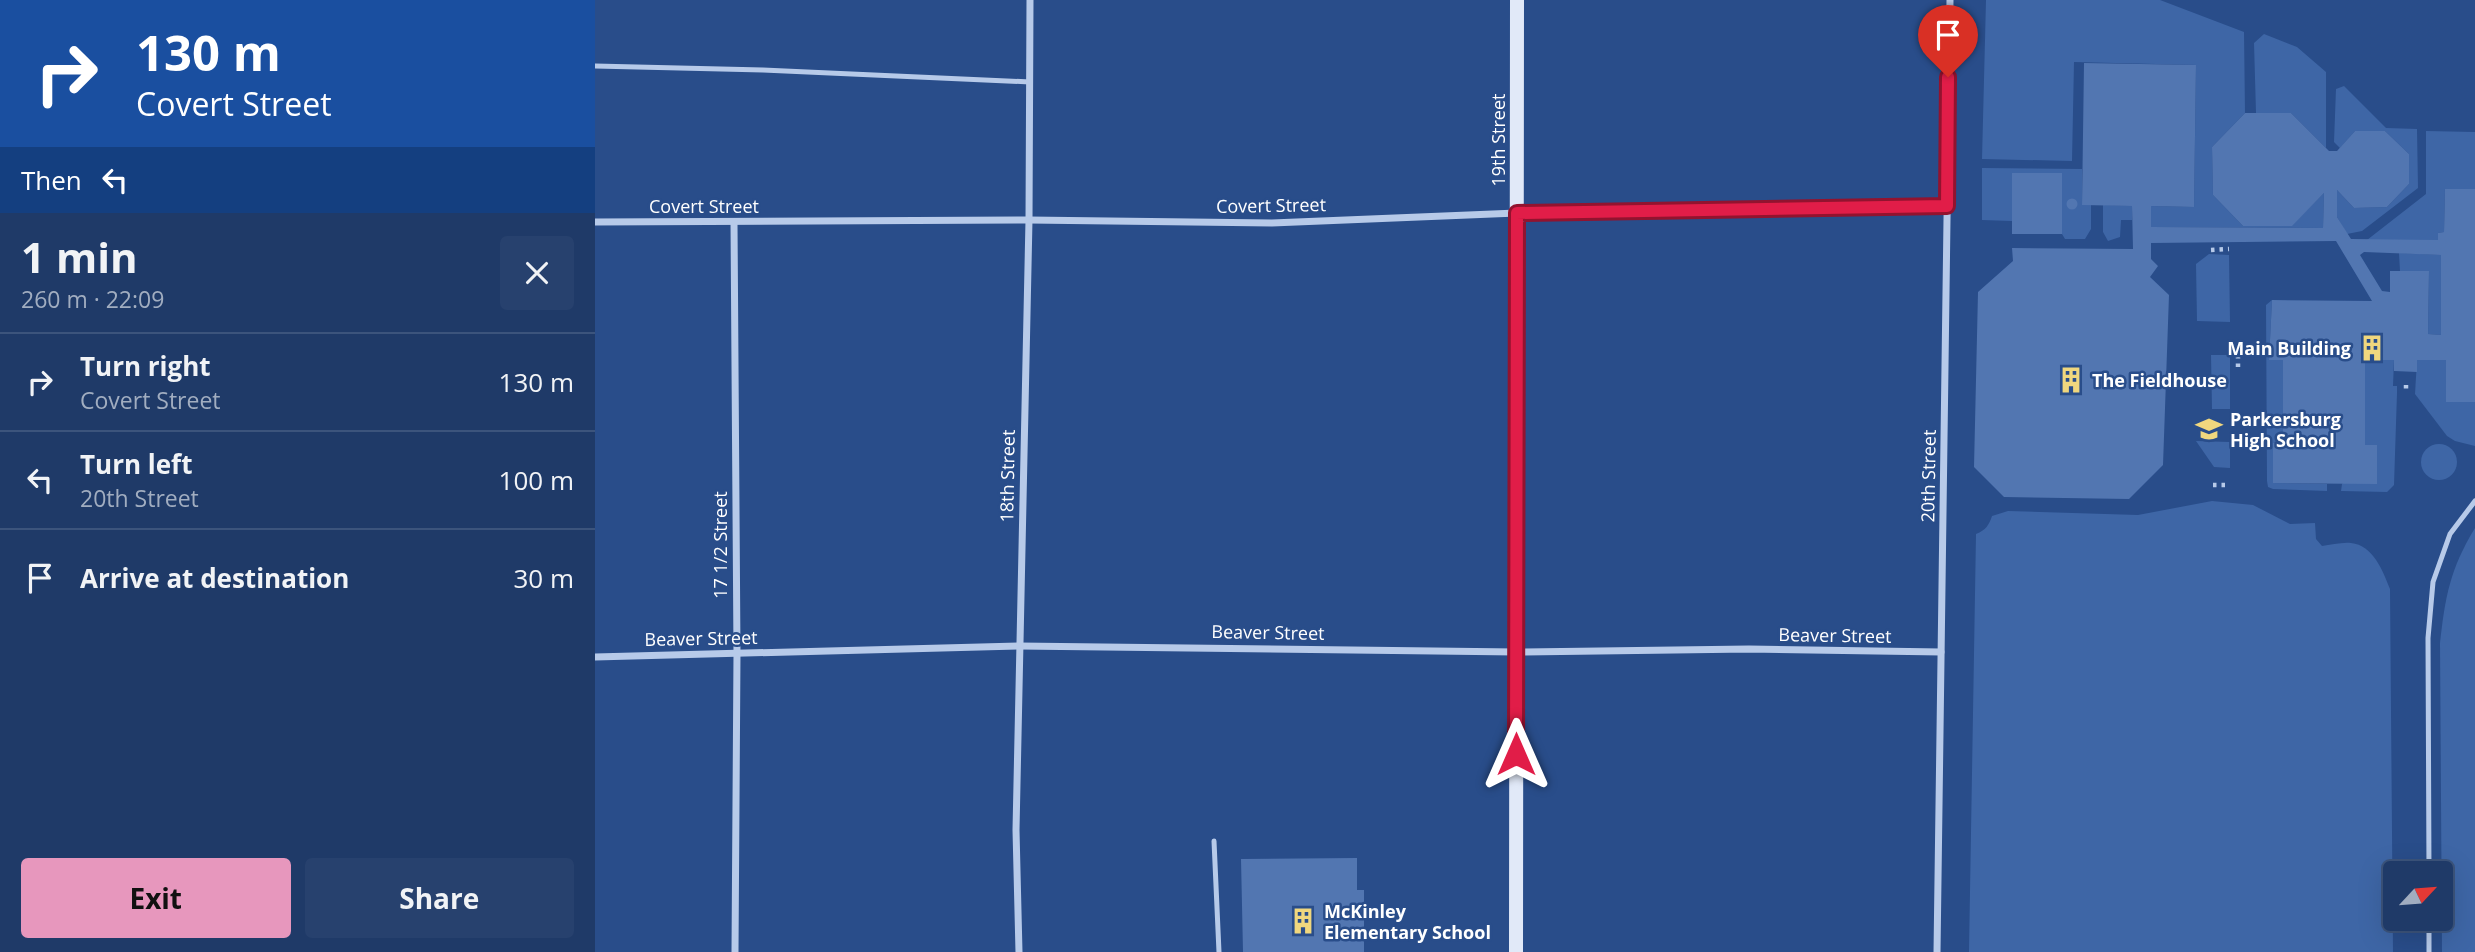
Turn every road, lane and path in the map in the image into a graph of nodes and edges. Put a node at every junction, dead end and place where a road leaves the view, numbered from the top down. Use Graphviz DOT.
graph roads {
  1 [pos="1030,0"];
  2 [pos="1517,0"];
  3 [pos="1949,0"];
  4 [pos="595,66"];
  5 [pos="1030,82"];
  6 [pos="1947,206"];
  7 [pos="1517,213"];
  8 [pos="1029,220"];
  9 [pos="595,222"];
  10 [pos="734,222"];
  11 [pos="2229,249"];
  12 [pos="2211,250"];
  13 [pos="2238,355"];
  14 [pos="2238,367"];
  15 [pos="2406,385"];
  16 [pos="2406,393"];
  17 [pos="2211,425"];
  18 [pos="2228,425"];
  19 [pos="2213,485"];
  20 [pos="2229,485"];
  21 [pos="2475,500"];
  22 [pos="1019,646"];
  23 [pos="1516,652"];
  24 [pos="1941,652"];
  25 [pos="737,653"];
  26 [pos="595,657"];
  27 [pos="1215,841"];
  28 [pos="2429,861"];
  29 [pos="2429,931"];
  30 [pos="734,952"];
  31 [pos="1019,952"];
  32 [pos="1219,952"];
  33 [pos="1516,952"];
  34 [pos="1937,952"];
  35 [pos="2430,952"];
  1 -- 5 [label="street, 18th Street"];
  2 -- 7 [label="street, 19th Street"];
  3 -- 6 [label="street, 20th Street"];
  4 -- 5 [label="lane"];
  5 -- 8 [label="street, 18th Street"];
  6 -- 7 [label="street, Covert Street"];
  6 -- 24 [label="street, 20th Street"];
  7 -- 8 [label="street, Covert Street"];
  7 -- 23 [label="street, 19th Street"];
  8 -- 10 [label="street, Covert Street"];
  8 -- 22 [label="street, 18th Street"];
  9 -- 10 [label="street, Covert Street"];
  10 -- 25 [label="street, 17 1/2 Street"];
  11 -- 12 [label="path"];
  13 -- 14 [label="path"];
  15 -- 16 [label="path"];
  17 -- 18 [label="path"];
  19 -- 20 [label="path"];
  21 -- 28 [label="lane"];
  22 -- 23 [label="street, Beaver Street"];
  22 -- 25 [label="street, Beaver Street"];
  22 -- 31 [label="street, 18th Street"];
  23 -- 24 [label="street, Beaver Street"];
  23 -- 33 [label="street, 19th Street"];
  24 -- 34 [label="street, 20th Street"];
  25 -- 26 [label="street, Beaver Street"];
  25 -- 30 [label="street, 17 1/2 Street"];
  27 -- 32 [label="lane"];
  29 -- 35 [label="lane"];
}
